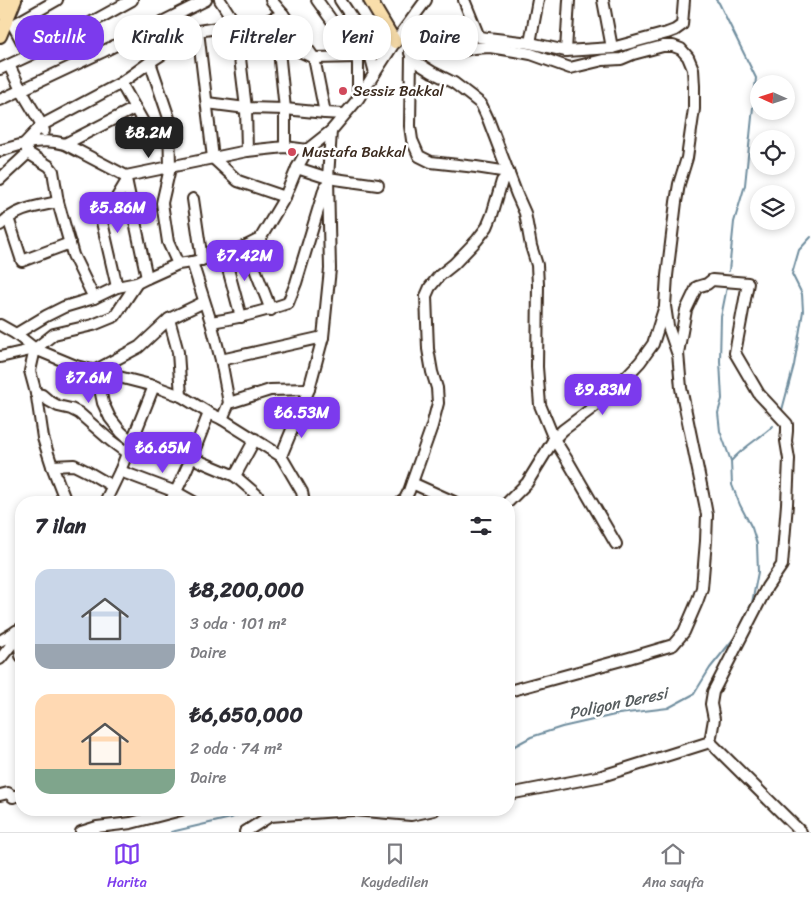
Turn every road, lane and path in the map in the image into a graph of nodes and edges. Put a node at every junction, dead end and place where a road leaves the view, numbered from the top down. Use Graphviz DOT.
graph roads {
  1 [pos="5,0"];
  2 [pos="15,0"];
  3 [pos="58,0"];
  4 [pos="132,0"];
  5 [pos="206,0"];
  6 [pos="220,0"];
  7 [pos="271,0"];
  8 [pos="317,0"];
  9 [pos="340,0"];
  10 [pos="370,0"];
  11 [pos="426,0"];
  12 [pos="464,0"];
  13 [pos="538,0"];
  14 [pos="569,0"];
  15 [pos="603,0"];
  16 [pos="684,0"];
  17 [pos="0,13"];
  18 [pos="283,14"];
  19 [pos="31,15"];
  20 [pos="104,15"];
  21 [pos="229,15"];
  22 [pos="328,15"];
  23 [pos="0,36"];
  24 [pos="396,42"];
  25 [pos="530,43"];
  26 [pos="478,48"];
  27 [pos="612,48"];
  28 [pos="566,51"];
  29 [pos="314,58"];
  30 [pos="323,58"];
  31 [pos="19,60"];
  32 [pos="153,60"];
  33 [pos="202,60"];
  34 [pos="240,60"];
  35 [pos="280,60"];
  36 [pos="358,60"];
  37 [pos="410,60"];
  38 [pos="415,60"];
  39 [pos="150,62"];
  40 [pos="4,67"];
  41 [pos="375,73"];
  42 [pos="121,83"];
  43 [pos="21,90"];
  44 [pos="358,99"];
  45 [pos="0,100"];
  46 [pos="207,103"];
  47 [pos="135,108"];
  48 [pos="246,108"];
  49 [pos="284,109"];
  50 [pos="325,113"];
  51 [pos="344,114"];
  52 [pos="42,125"];
  53 [pos="331,131"];
  54 [pos="170,141"];
  55 [pos="48,142"];
  56 [pos="65,144"];
  57 [pos="285,147"];
  58 [pos="26,148"];
  59 [pos="0,150"];
  60 [pos="307,150"];
  61 [pos="247,151"];
  62 [pos="214,158"];
  63 [pos="170,168"];
  64 [pos="297,168"];
  65 [pos="508,173"];
  66 [pos="328,178"];
  67 [pos="0,179"];
  68 [pos="126,179"];
  69 [pos="378,185"];
  70 [pos="285,198"];
  71 [pos="193,199"];
  72 [pos="58,202"];
  73 [pos="4,222"];
  74 [pos="70,244"];
  75 [pos="246,246"];
  76 [pos="224,254"];
  77 [pos="197,261"];
  78 [pos="178,264"];
  79 [pos="142,280"];
  80 [pos="117,287"];
  81 [pos="94,298"];
  82 [pos="204,302"];
  83 [pos="665,306"];
  84 [pos="271,310"];
  85 [pos="241,317"];
  86 [pos="169,319"];
  87 [pos="211,322"];
  88 [pos="0,325"];
  89 [pos="668,326"];
  90 [pos="683,328"];
  91 [pos="16,334"];
  92 [pos="323,337"];
  93 [pos="35,349"];
  94 [pos="678,353"];
  95 [pos="0,357"];
  96 [pos="220,360"];
  97 [pos="96,370"];
  98 [pos="154,386"];
  99 [pos="309,388"];
  100 [pos="36,394"];
  101 [pos="180,396"];
  102 [pos="229,403"];
  103 [pos="209,413"];
  104 [pos="222,419"];
  105 [pos="255,439"];
  106 [pos="554,439"];
  107 [pos="131,441"];
  108 [pos="126,453"];
  109 [pos="281,456"];
  110 [pos="192,457"];
  111 [pos="52,466"];
  112 [pos="120,470"];
  113 [pos="235,476"];
  114 [pos="412,483"];
  115 [pos="112,486"];
  116 [pos="176,492"];
  117 [pos="64,496"];
  118 [pos="108,496"];
  119 [pos="174,496"];
  120 [pos="183,496"];
  121 [pos="258,496"];
  122 [pos="303,496"];
  123 [pos="406,496"];
  124 [pos="441,496"];
  125 [pos="514,496"];
  126 [pos="616,544"];
  127 [pos="15,634"];
  128 [pos="15,640"];
  129 [pos="0,642"];
  130 [pos="0,659"];
  131 [pos="515,689"];
  132 [pos="710,742"];
  133 [pos="515,793"];
  134 [pos="0,795"];
  135 [pos="15,796"];
  136 [pos="158,816"];
  137 [pos="270,816"];
  138 [pos="81,832"];
  139 [pos="245,832"];
  140 [pos="801,832"];
  1 -- 17 [label="main road"];
  2 -- 23 [label="main road"];
  3 -- 19 [label="street"];
  4 -- 20 [label="street"];
  5 -- 43 [label="street"];
  6 -- 21 [label="street"];
  7 -- 18 [label="street"];
  8 -- 22 [label="street"];
  9 -- 41 [label="street"];
  10 -- 24 [label="main road"];
  11 -- 24 [label="street"];
  12 -- 25 [label="street"];
  13 -- 25 [label="street"];
  14 -- 28 [label="street"];
  15 -- 27 [label="street"];
  16 -- 27 [label="street"];
  18 -- 29 [label="street"];
  24 -- 41 [label="street"];
  25 -- 28 [label="street"];
  26 -- 83 [label="street"];
  27 -- 28 [label="street"];
  29 -- 30 [label="street"];
  29 -- 50 [label="street"];
  31 -- 40 [label="street"];
  32 -- 39 [label="street"];
  33 -- 46 [label="street"];
  34 -- 48 [label="street"];
  35 -- 49 [label="street"];
  36 -- 44 [label="street"];
  37 -- 65 [label="street"];
  38 -- 65 [label="street"];
  39 -- 42 [label="street"];
  39 -- 54 [label="street"];
  40 -- 43 [label="street"];
  41 -- 44 [label="street"];
  42 -- 47 [label="street"];
  42 -- 52 [label="street"];
  43 -- 45 [label="street"];
  43 -- 52 [label="street"];
  44 -- 51 [label="street"];
  46 -- 48 [label="street"];
  46 -- 62 [label="street"];
  47 -- 54 [label="street"];
  47 -- 56 [label="street"];
  48 -- 49 [label="street"];
  48 -- 61 [label="street"];
  49 -- 50 [label="street"];
  49 -- 57 [label="street"];
  50 -- 51 [label="street"];
  51 -- 53 [label="street"];
  52 -- 55 [label="street"];
  52 -- 58 [label="street"];
  53 -- 60 [label="street"];
  53 -- 66 [label="street"];
  54 -- 63 [label="street"];
  55 -- 56 [label="street"];
  55 -- 58 [label="street"];
  56 -- 68 [label="street"];
  57 -- 60 [label="street"];
  57 -- 61 [label="street"];
  58 -- 59 [label="street"];
  58 -- 67 [label="street"];
  58 -- 72 [label="street"];
  60 -- 64 [label="street"];
  61 -- 62 [label="street"];
  62 -- 63 [label="street"];
  62 -- 70 [label="street"];
  63 -- 68 [label="street"];
  63 -- 78 [label="street"];
  64 -- 66 [label="street"];
  64 -- 70 [label="street"];
  65 -- 106 [label="street"];
  65 -- 114 [label="street"];
  66 -- 69 [label="street"];
  66 -- 84 [label="street"];
  66 -- 92 [label="street"];
  68 -- 79 [label="street"];
  68 -- 80 [label="street"];
  70 -- 75 [label="street"];
  71 -- 77 [label="street"];
  72 -- 73 [label="street"];
  72 -- 74 [label="street"];
  73 -- 74 [label="street"];
  74 -- 81 [label="street"];
  75 -- 76 [label="street"];
  75 -- 84 [label="street"];
  76 -- 77 [label="street"];
  76 -- 85 [label="street"];
  77 -- 78 [label="street"];
  77 -- 82 [label="street"];
  78 -- 79 [label="street"];
  79 -- 80 [label="street"];
  79 -- 93 [label="street"];
  80 -- 81 [label="street"];
  81 -- 91 [label="street"];
  82 -- 86 [label="street"];
  82 -- 87 [label="street"];
  83 -- 89 [label="street"];
  83 -- 106 [label="street"];
  84 -- 85 [label="street"];
  85 -- 87 [label="street"];
  86 -- 97 [label="street"];
  86 -- 101 [label="street"];
  87 -- 96 [label="street"];
  88 -- 91 [label="street"];
  89 -- 90 [label="street"];
  89 -- 94 [label="street"];
  90 -- 94 [label="street"];
  90 -- 132 [label="street"];
  91 -- 93 [label="street"];
  92 -- 96 [label="street"];
  92 -- 99 [label="street"];
  93 -- 95 [label="street"];
  93 -- 97 [label="street"];
  93 -- 100 [label="street"];
  94 -- 131 [label="street"];
  96 -- 102 [label="street"];
  97 -- 98 [label="street"];
  97 -- 107 [label="street"];
  98 -- 101 [label="street"];
  98 -- 107 [label="street"];
  99 -- 102 [label="street"];
  99 -- 109 [label="street"];
  100 -- 108 [label="street"];
  100 -- 111 [label="street"];
  101 -- 103 [label="street"];
  102 -- 104 [label="street"];
  103 -- 104 [label="street"];
  103 -- 110 [label="street"];
  104 -- 105 [label="street"];
  105 -- 109 [label="street"];
  105 -- 113 [label="street"];
  106 -- 125 [label="street"];
  106 -- 126 [label="street"];
  107 -- 108 [label="street"];
  107 -- 110 [label="street"];
  108 -- 112 [label="street"];
  109 -- 122 [label="street"];
  110 -- 113 [label="street"];
  110 -- 116 [label="street"];
  111 -- 115 [label="street"];
  111 -- 117 [label="street"];
  112 -- 115 [label="street"];
  112 -- 116 [label="street"];
  113 -- 121 [label="street"];
  114 -- 123 [label="street"];
  114 -- 124 [label="street"];
  115 -- 118 [label="street"];
  116 -- 119 [label="street"];
  116 -- 120 [label="street"];
  127 -- 129 [label="street"];
  128 -- 130 [label="street"];
  132 -- 133 [label="street"];
  132 -- 140 [label="street"];
  134 -- 135 [label="street"];
  136 -- 138 [label="street"];
  137 -- 139 [label="street"];
}
